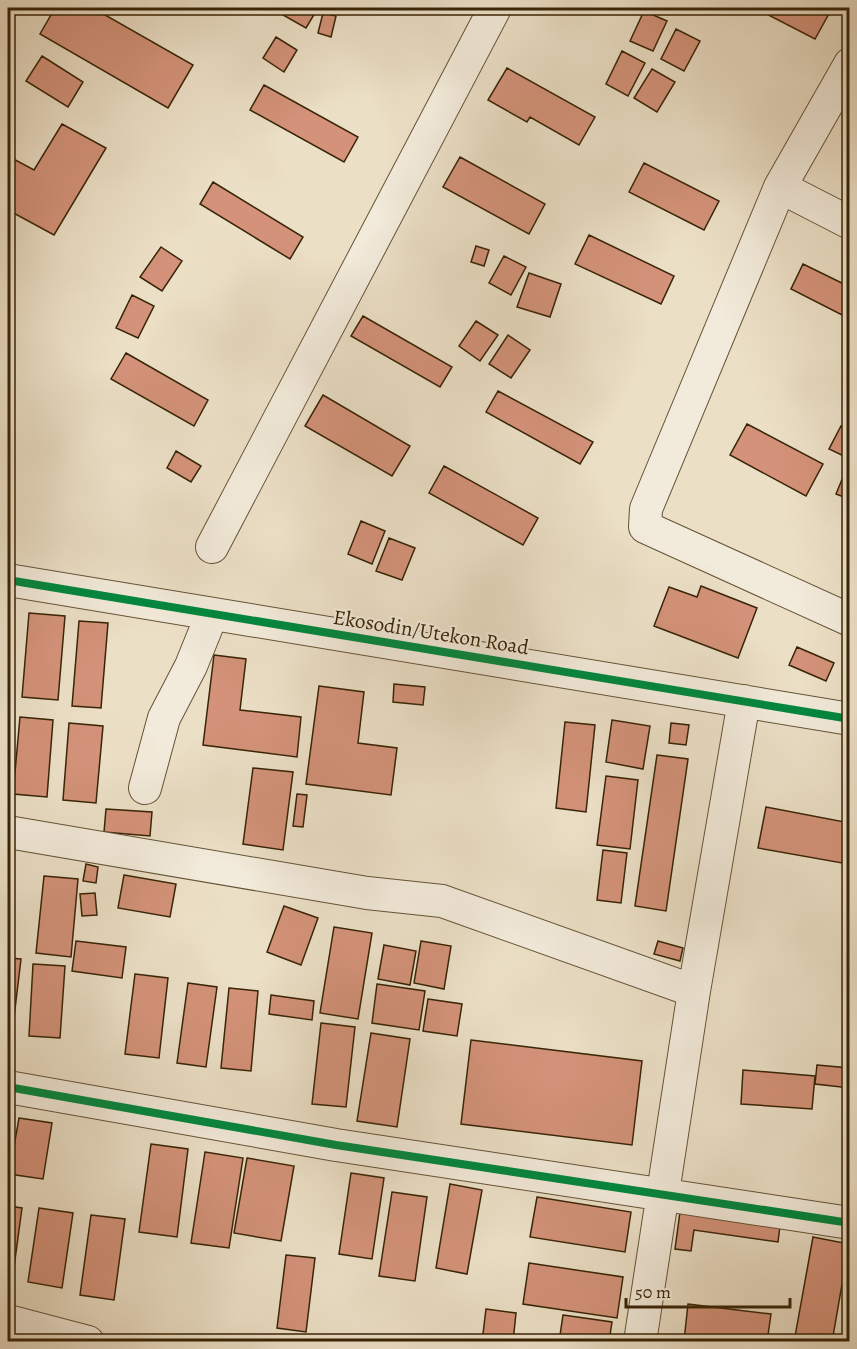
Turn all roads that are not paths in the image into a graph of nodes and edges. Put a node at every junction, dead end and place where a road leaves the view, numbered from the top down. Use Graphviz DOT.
graph roads {
  1 [pos="495,8"];
  2 [pos="849,64"];
  3 [pos="780,187"];
  4 [pos="849,223"];
  5 [pos="212,547"];
  6 [pos="8,580"];
  7 [pos="212,614"];
  8 [pos="849,620"];
  9 [pos="744,701"];
  10 [pos="849,719"];
  11 [pos="145,788"];
  12 [pos="8,832"];
  13 [pos="694,991"];
  14 [pos="8,1087"];
  15 [pos="664,1194"];
  16 [pos="849,1223"];
  17 [pos="8,1322"];
  18 [pos="88,1341"];
  19 [pos="639,1341"];
  1 -- 5 [label="street"];
  2 -- 3 [label="street"];
  3 -- 4 [label="street"];
  3 -- 8 [label="street"];
  6 -- 7 [label="street, Ekosodin/Utekon Road"];
  7 -- 9 [label="street, Ekosodin/Utekon Road"];
  7 -- 11 [label="street"];
  9 -- 10 [label="street, Ekosodin/Utekon Road"];
  9 -- 13 [label="street"];
  12 -- 13 [label="street"];
  13 -- 15 [label="street"];
  14 -- 15 [label="street"];
  15 -- 16 [label="street"];
  15 -- 19 [label="street"];
  17 -- 18 [label="street"];
}
